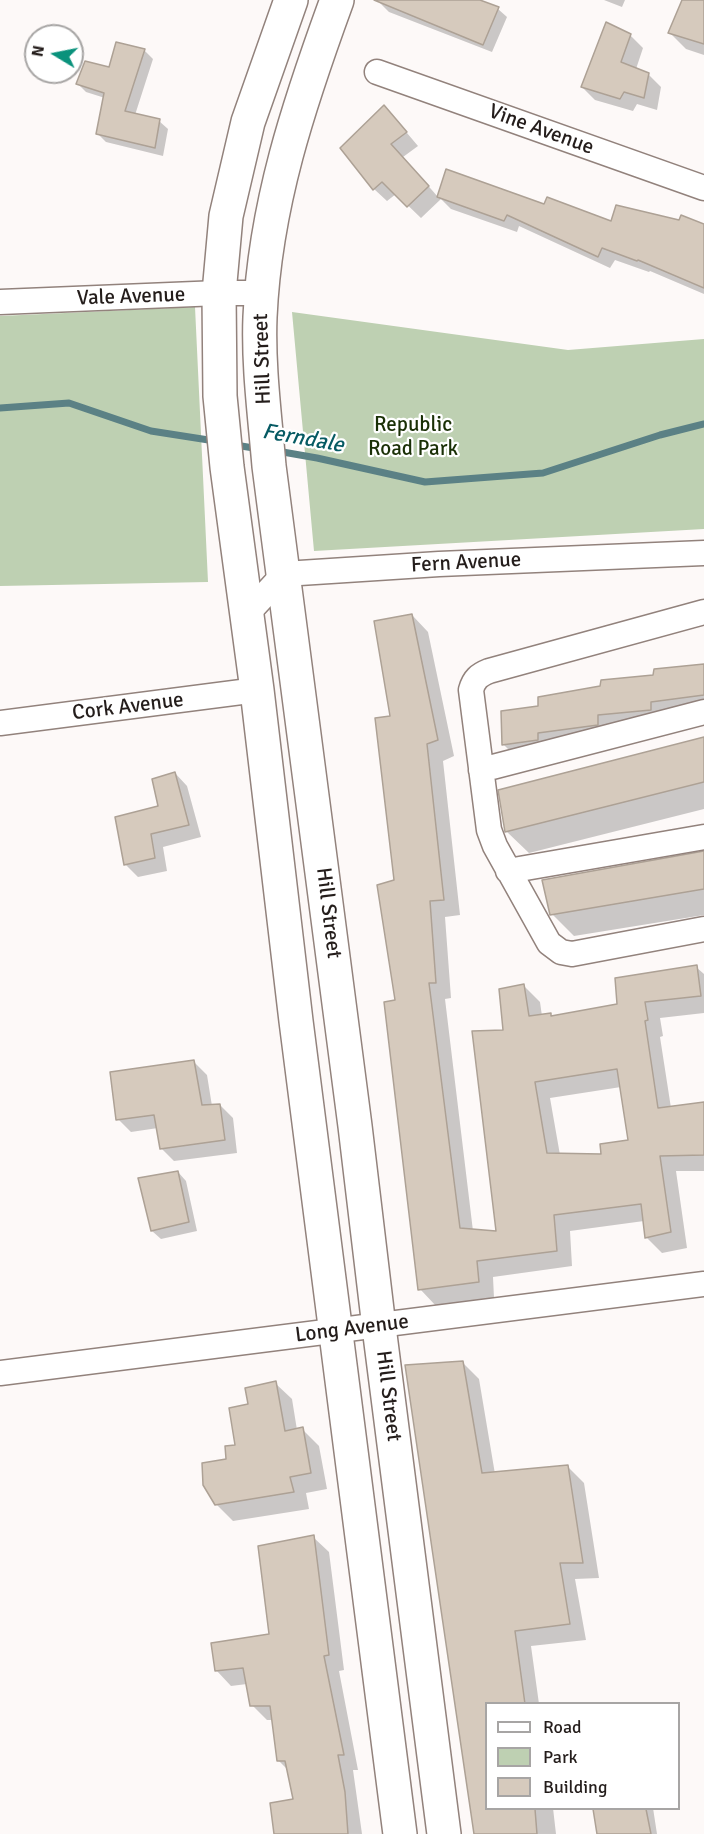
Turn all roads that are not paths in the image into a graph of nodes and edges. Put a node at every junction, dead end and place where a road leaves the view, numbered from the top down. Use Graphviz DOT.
graph roads {
  1 [pos="291,0"];
  2 [pos="336,0"];
  3 [pos="377,72"];
  4 [pos="704,188"];
  5 [pos="219,293"];
  6 [pos="262,293"];
  7 [pos="0,302"];
  8 [pos="704,553"];
  9 [pos="284,574"];
  10 [pos="704,612"];
  11 [pos="246,615"];
  12 [pos="257,690"];
  13 [pos="704,712"];
  14 [pos="0,723"];
  15 [pos="481,770"];
  16 [pos="704,837"];
  17 [pos="508,871"];
  18 [pos="704,929"];
  19 [pos="704,1284"];
  20 [pos="379,1327"];
  21 [pos="336,1331"];
  22 [pos="0,1373"];
  23 [pos="400,1834"];
  24 [pos="444,1834"];
  1 -- 5 [label="main road, Hill Street"];
  2 -- 6 [label="main road, Hill Street"];
  3 -- 4 [label="street, Vine Avenue"];
  5 -- 6 [label="street, Vale Avenue"];
  5 -- 7 [label="street, Vale Avenue"];
  5 -- 11 [label="main road, Hill Street"];
  6 -- 9 [label="main road, Hill Street"];
  8 -- 9 [label="street, Fern Avenue"];
  9 -- 11 [label="street"];
  9 -- 20 [label="main road, Hill Street"];
  10 -- 15 [label="street"];
  11 -- 12 [label="main road, Hill Street"];
  12 -- 14 [label="street, Cork Avenue"];
  12 -- 21 [label="main road, Hill Street"];
  13 -- 15 [label="street"];
  15 -- 17 [label="street"];
  16 -- 17 [label="street"];
  17 -- 18 [label="street"];
  19 -- 20 [label="street, Long Avenue"];
  20 -- 21 [label="street, Long Avenue"];
  20 -- 24 [label="main road, Hill Street"];
  21 -- 22 [label="street, Long Avenue"];
  21 -- 23 [label="main road, Hill Street"];
}
